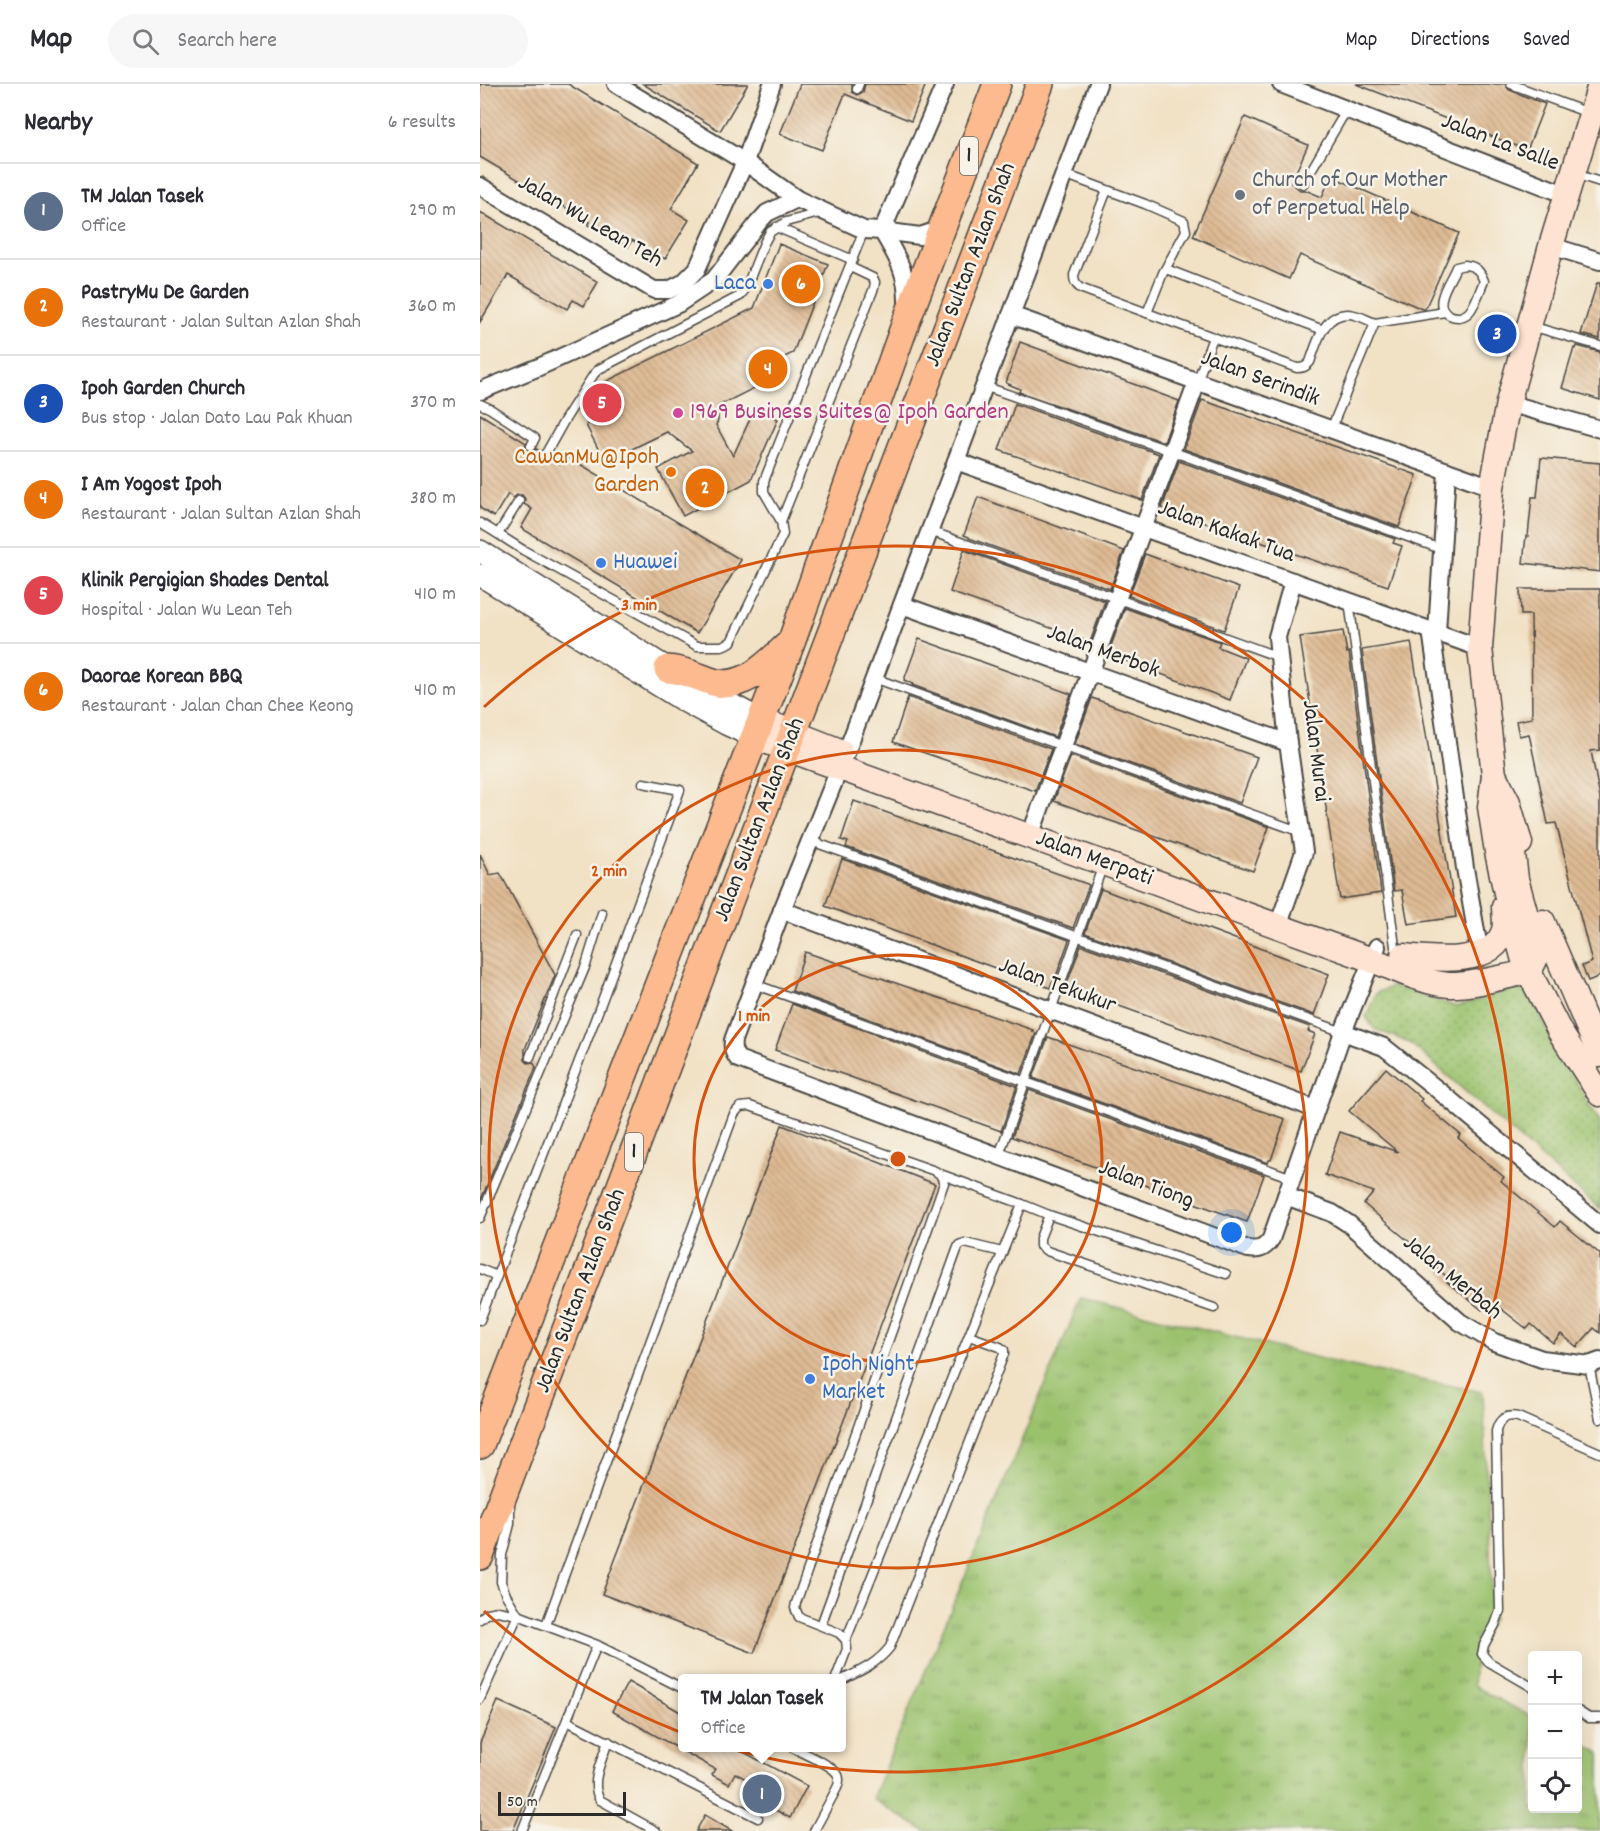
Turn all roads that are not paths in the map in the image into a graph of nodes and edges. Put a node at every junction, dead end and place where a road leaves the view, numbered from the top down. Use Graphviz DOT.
graph roads {
  1 [pos="616,84"];
  2 [pos="945,84"];
  3 [pos="997,84"];
  4 [pos="1040,84"];
  5 [pos="1098,84"];
  6 [pos="1281,84"];
  7 [pos="1511,84"];
  8 [pos="771,85"];
  9 [pos="1597,101"];
  10 [pos="1347,110"];
  11 [pos="745,162"];
  12 [pos="1064,174"];
  13 [pos="1600,182"];
  14 [pos="1303,184"];
  15 [pos="1570,184"];
  16 [pos="480,186"];
  17 [pos="1107,190"];
  18 [pos="797,199"];
  19 [pos="826,212"];
  20 [pos="776,227"];
  21 [pos="941,229"];
  22 [pos="864,230"];
  23 [pos="882,231"];
  24 [pos="1551,246"];
  25 [pos="1600,261"];
  26 [pos="851,263"];
  27 [pos="1166,269"];
  28 [pos="1445,312"];
  29 [pos="1147,313"];
  30 [pos="1011,315"];
  31 [pos="906,322"];
  32 [pos="1375,323"];
  33 [pos="1529,325"];
  34 [pos="1323,330"];
  35 [pos="1213,337"];
  36 [pos="1600,346"];
  37 [pos="1197,382"];
  38 [pos="984,386"];
  39 [pos="480,390"];
  40 [pos="1508,403"];
  41 [pos="480,404"];
  42 [pos="1331,429"];
  43 [pos="1600,429"];
  44 [pos="1171,451"];
  45 [pos="956,461"];
  46 [pos="1447,471"];
  47 [pos="1492,487"];
  48 [pos="519,501"];
  49 [pos="781,522"];
  50 [pos="480,523"];
  51 [pos="1143,528"];
  52 [pos="930,531"];
  53 [pos="498,534"];
  54 [pos="1442,549"];
  55 [pos="480,551"];
  56 [pos="480,575"];
  57 [pos="1293,581"];
  58 [pos="1117,598"];
  59 [pos="1349,601"];
  60 [pos="902,605"];
  61 [pos="1434,631"];
  62 [pos="791,643"];
  63 [pos="1480,648"];
  64 [pos="1279,657"];
  65 [pos="668,669"];
  66 [pos="1090,672"];
  67 [pos="874,678"];
  68 [pos="758,728"];
  69 [pos="790,740"];
  70 [pos="1288,744"];
  71 [pos="1063,746"];
  72 [pos="843,760"];
  73 [pos="1494,775"];
  74 [pos="643,783"];
  75 [pos="1515,827"];
  76 [pos="1033,829"];
  77 [pos="1301,832"];
  78 [pos="811,841"];
  79 [pos="1107,856"];
  80 [pos="1506,893"];
  81 [pos="782,910"];
  82 [pos="602,913"];
  83 [pos="1280,919"];
  84 [pos="578,935"];
  85 [pos="1078,936"];
  86 [pos="1387,954"];
  87 [pos="1480,954"];
  88 [pos="1529,963"];
  89 [pos="754,984"];
  90 [pos="1051,1009"];
  91 [pos="1343,1032"];
  92 [pos="1600,1055"];
  93 [pos="530,1057"];
  94 [pos="1600,1065"];
  95 [pos="1025,1082"];
  96 [pos="1600,1094"];
  97 [pos="1316,1109"];
  98 [pos="999,1155"];
  99 [pos="940,1174"];
  100 [pos="1292,1178"];
  101 [pos="1286,1196"];
  102 [pos="1022,1204"];
  103 [pos="1049,1215"];
  104 [pos="480,1218"];
  105 [pos="1600,1225"];
  106 [pos="1002,1252"];
  107 [pos="480,1269"];
  108 [pos="1226,1274"];
  109 [pos="497,1276"];
  110 [pos="1214,1308"];
  111 [pos="480,1320"];
  112 [pos="969,1336"];
  113 [pos="1594,1363"];
  114 [pos="1600,1419"];
  115 [pos="480,1445"];
  116 [pos="1600,1453"];
  117 [pos="510,1479"];
  118 [pos="486,1531"];
  119 [pos="480,1556"];
  120 [pos="518,1615"];
  121 [pos="480,1619"];
  122 [pos="546,1625"];
  123 [pos="821,1625"];
  124 [pos="846,1640"];
  125 [pos="597,1645"];
  126 [pos="838,1674"];
  127 [pos="846,1678"];
  128 [pos="1528,1684"];
  129 [pos="678,1686"];
  130 [pos="480,1699"];
  131 [pos="1582,1714"];
  132 [pos="1600,1718"];
  133 [pos="567,1720"];
  134 [pos="608,1741"];
  135 [pos="807,1752"];
  136 [pos="758,1818"];
  137 [pos="522,1831"];
  138 [pos="656,1831"];
  139 [pos="814,1831"];
  1 -- 11 [label="street"];
  2 -- 23 [label="street"];
  3 -- 21 [label="main road, Jalan Sultan Azlan Shah / 1"];
  4 -- 69 [label="main road, Jalan Sultan Azlan Shah / 1"];
  5 -- 12 [label="street"];
  6 -- 10 [label="street, Jalan La Salle"];
  7 -- 9 [label="lane"];
  8 -- 11 [label="street, Jalan Wu Lean Teh"];
  9 -- 15 [label="main road"];
  10 -- 14 [label="lane"];
  10 -- 15 [label="street, Jalan La Salle"];
  11 -- 16 [label="street, Jalan Wu Lean Teh"];
  11 -- 18 [label="street"];
  12 -- 17 [label="lane"];
  12 -- 30 [label="street"];
  13 -- 15 [label="lane"];
  15 -- 24 [label="main road"];
  17 -- 27 [label="lane"];
  17 -- 29 [label="lane"];
  18 -- 19 [label="street"];
  18 -- 39 [label="street"];
  19 -- 20 [label="lane"];
  19 -- 22 [label="street"];
  20 -- 26 [label="lane"];
  20 -- 41 [label="lane"];
  21 -- 23 [label="street"];
  21 -- 31 [label="main road, Jalan Sultan Azlan Shah / 1"];
  22 -- 23 [label="street"];
  22 -- 26 [label="lane"];
  23 -- 31 [label="street"];
  24 -- 25 [label="street"];
  24 -- 33 [label="main road"];
  26 -- 49 [label="lane"];
  26 -- 49 [label="lane"];
  27 -- 29 [label="lane"];
  27 -- 34 [label="lane"];
  28 -- 28 [label="lane"];
  28 -- 32 [label="lane"];
  29 -- 35 [label="lane"];
  30 -- 37 [label="street, Jalan Serindik"];
  30 -- 38 [label="street"];
  31 -- 62 [label="main road, Jalan Sultan Azlan Shah / 1"];
  32 -- 34 [label="lane"];
  32 -- 42 [label="lane"];
  33 -- 36 [label="lane"];
  33 -- 40 [label="main road"];
  34 -- 35 [label="lane"];
  35 -- 37 [label="lane"];
  37 -- 42 [label="street, Jalan Serindik"];
  37 -- 44 [label="street"];
  38 -- 44 [label="lane"];
  38 -- 45 [label="street"];
  40 -- 43 [label="street"];
  40 -- 47 [label="main road"];
  42 -- 46 [label="street, Jalan Serindik"];
  44 -- 51 [label="street"];
  44 -- 54 [label="lane"];
  45 -- 51 [label="street, Jalan Kakak Tua"];
  45 -- 52 [label="street"];
  46 -- 47 [label="street, Jalan Serindik"];
  46 -- 54 [label="street"];
  47 -- 63 [label="main road"];
  48 -- 53 [label="lane"];
  49 -- 53 [label="lane"];
  50 -- 53 [label="lane"];
  51 -- 57 [label="street, Jalan Kakak Tua"];
  51 -- 58 [label="street"];
  52 -- 58 [label="lane"];
  52 -- 60 [label="street"];
  54 -- 61 [label="street"];
  55 -- 65 [label="street"];
  56 -- 68 [label="street"];
  57 -- 59 [label="street, Jalan Kakak Tua"];
  57 -- 64 [label="street, Jalan Murai"];
  58 -- 64 [label="lane"];
  58 -- 66 [label="street"];
  59 -- 61 [label="street, Jalan Kakak Tua"];
  59 -- 86 [label="lane"];
  60 -- 66 [label="street, Jalan Merbok"];
  60 -- 67 [label="street"];
  61 -- 63 [label="street, Jalan Kakak Tua"];
  61 -- 87 [label="street"];
  62 -- 65 [label="main road"];
  62 -- 68 [label="main road, Jalan Sultan Azlan Shah / 1"];
  63 -- 73 [label="main road"];
  64 -- 70 [label="street, Jalan Murai"];
  65 -- 68 [label="street"];
  66 -- 70 [label="street, Jalan Merbok"];
  66 -- 71 [label="street"];
  67 -- 71 [label="lane"];
  67 -- 72 [label="street"];
  68 -- 69 [label="main road, Jalan Merpati"];
  68 -- 115 [label="main road, Jalan Sultan Azlan Shah / 1"];
  69 -- 72 [label="main road, Jalan Merpati"];
  69 -- 117 [label="main road, Jalan Sultan Azlan Shah / 1"];
  70 -- 77 [label="street, Jalan Murai"];
  71 -- 76 [label="street"];
  71 -- 77 [label="lane"];
  72 -- 76 [label="main road, Jalan Merpati"];
  72 -- 78 [label="street"];
  73 -- 75 [label="main road"];
  73 -- 80 [label="main road"];
  74 -- 109 [label="lane"];
  75 -- 88 [label="main road"];
  75 -- 92 [label="main road"];
  76 -- 79 [label="main road, Jalan Merpati"];
  77 -- 83 [label="street, Jalan Murai"];
  78 -- 81 [label="street"];
  78 -- 85 [label="lane"];
  79 -- 83 [label="main road, Jalan Merpati"];
  79 -- 85 [label="lane"];
  80 -- 87 [label="main road"];
  80 -- 88 [label="main road"];
  81 -- 89 [label="street"];
  81 -- 90 [label="street, Jalan Tekukur"];
  82 -- 104 [label="lane"];
  83 -- 86 [label="main road, Jalan Merpati"];
  84 -- 93 [label="lane"];
  85 -- 90 [label="lane"];
  85 -- 91 [label="lane"];
  86 -- 87 [label="main road"];
  86 -- 88 [label="main road, Jalan Merpati"];
  86 -- 88 [label="main road, Jalan Merpati"];
  86 -- 91 [label="street, Jalan Tiong"];
  88 -- 94 [label="main road"];
  88 -- 96 [label="main road"];
  89 -- 95 [label="lane"];
  89 -- 98 [label="street, Jalan Tiong"];
  90 -- 95 [label="lane"];
  90 -- 97 [label="street, Jalan Tekukur"];
  91 -- 97 [label="street, Jalan Tiong"];
  91 -- 105 [label="street"];
  95 -- 98 [label="lane"];
  95 -- 100 [label="lane"];
  97 -- 100 [label="street, Jalan Tiong"];
  98 -- 101 [label="street, Jalan Tiong"];
  99 -- 102 [label="lane"];
  99 -- 122 [label="lane"];
  99 -- 123 [label="lane"];
  100 -- 101 [label="street, Jalan Tiong"];
  101 -- 113 [label="street, Jalan Merbah"];
  102 -- 103 [label="lane"];
  102 -- 106 [label="lane"];
  103 -- 108 [label="lane"];
  103 -- 110 [label="lane"];
  106 -- 112 [label="lane"];
  106 -- 123 [label="lane"];
  107 -- 109 [label="lane"];
  109 -- 111 [label="lane"];
  112 -- 124 [label="lane"];
  112 -- 127 [label="lane"];
  113 -- 114 [label="lane"];
  116 -- 128 [label="lane"];
  117 -- 118 [label="main road, Jalan Sultan Azlan Shah / 1"];
  117 -- 120 [label="lane"];
  118 -- 119 [label="main road, Jalan Sultan Azlan Shah / 1"];
  120 -- 121 [label="lane"];
  120 -- 122 [label="lane"];
  120 -- 130 [label="lane"];
  122 -- 125 [label="lane"];
  123 -- 124 [label="lane"];
  124 -- 126 [label="lane"];
  125 -- 129 [label="lane"];
  125 -- 133 [label="lane"];
  131 -- 132 [label="lane"];
  133 -- 134 [label="lane"];
  133 -- 137 [label="lane"];
  134 -- 136 [label="lane"];
  134 -- 138 [label="lane"];
  135 -- 139 [label="lane"];
}
